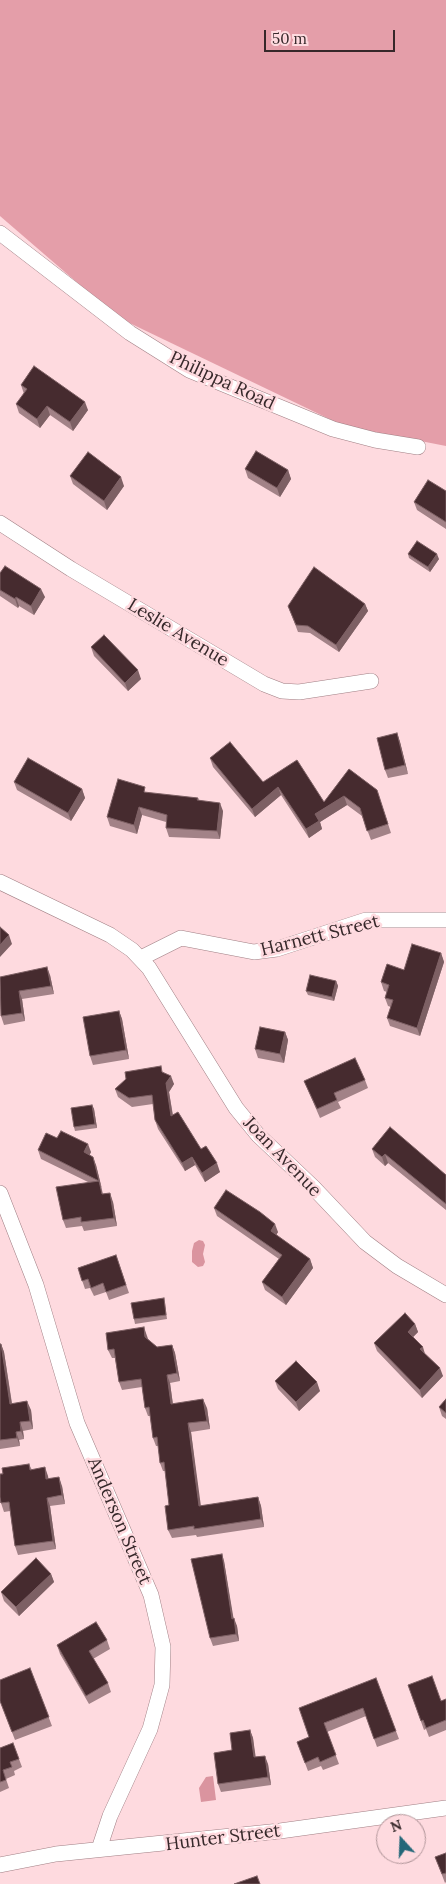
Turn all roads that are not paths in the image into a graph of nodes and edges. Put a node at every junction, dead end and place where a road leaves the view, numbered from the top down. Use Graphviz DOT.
graph roads {
  1 [pos="0,233"];
  2 [pos="418,447"];
  3 [pos="0,523"];
  4 [pos="371,681"];
  5 [pos="0,882"];
  6 [pos="446,920"];
  7 [pos="141,958"];
  8 [pos="0,1193"];
  9 [pos="446,1295"];
  10 [pos="446,1808"];
  11 [pos="99,1849"];
  12 [pos="0,1865"];
  1 -- 2 [label="street, Philippa Road"];
  3 -- 4 [label="street, Leslie Avenue"];
  5 -- 7 [label="street"];
  6 -- 7 [label="street, Harnett Street"];
  7 -- 9 [label="street, Joan Avenue"];
  8 -- 11 [label="street, Anderson Street"];
  10 -- 11 [label="street, Hunter Street"];
  11 -- 12 [label="street, Hunter Street"];
}
